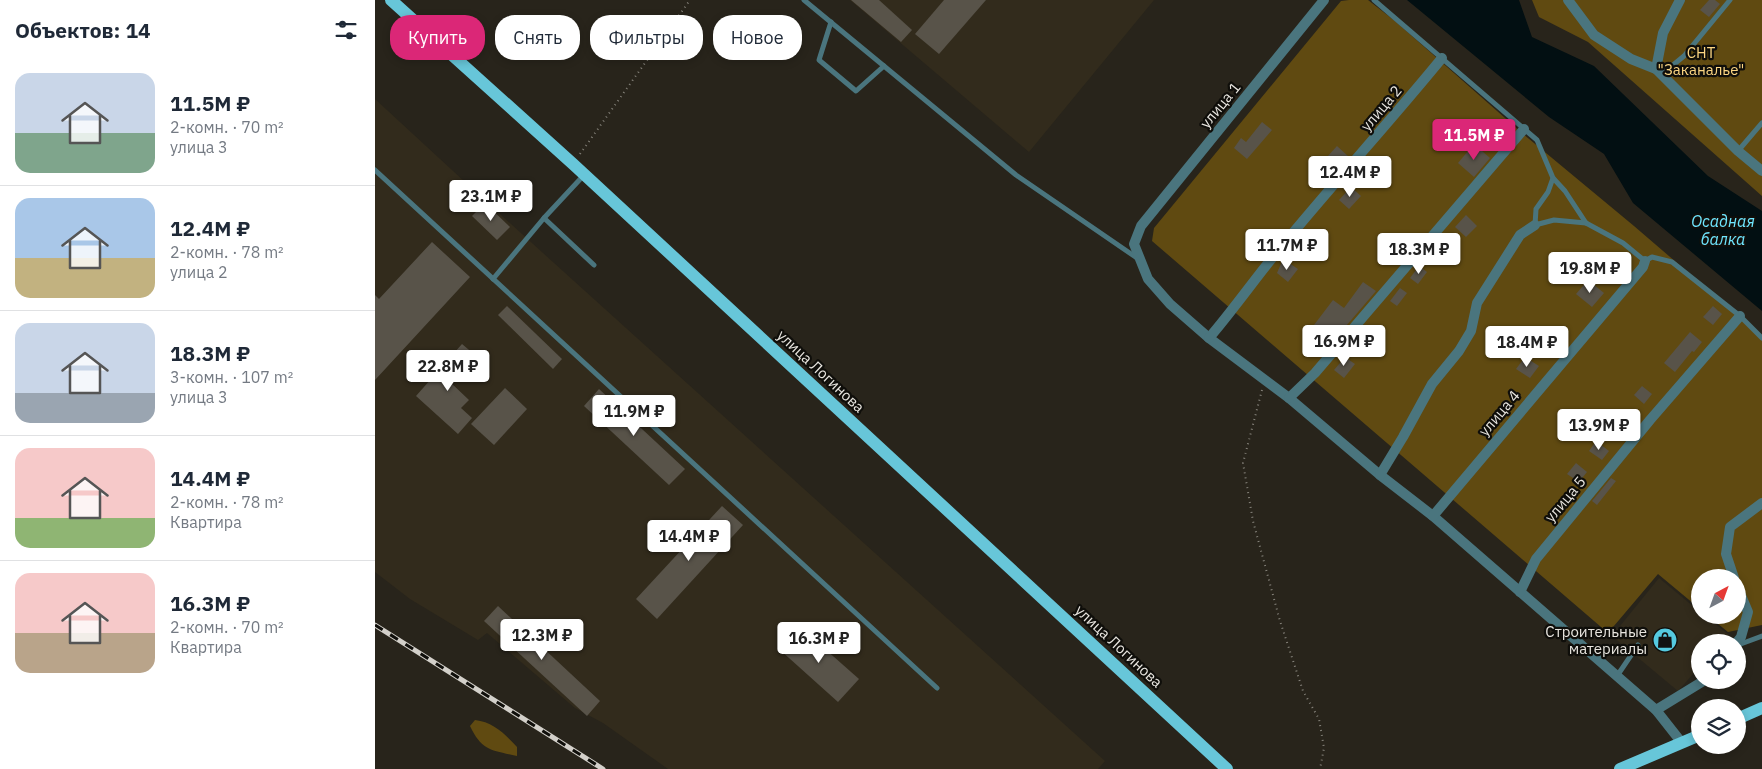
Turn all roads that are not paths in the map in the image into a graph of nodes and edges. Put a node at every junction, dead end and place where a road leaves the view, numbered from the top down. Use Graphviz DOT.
graph roads {
  1 [pos="391,0"];
  2 [pos="804,0"];
  3 [pos="1374,0"];
  4 [pos="1568,0"];
  5 [pos="1680,0"];
  6 [pos="1730,0"];
  7 [pos="1324,2"];
  8 [pos="831,22"];
  9 [pos="1442,58"];
  10 [pos="884,66"];
  11 [pos="1658,72"];
  12 [pos="1762,123"];
  13 [pos="1524,129"];
  14 [pos="1738,151"];
  15 [pos="375,170"];
  16 [pos="1762,171"];
  17 [pos="584,174"];
  18 [pos="1553,178"];
  19 [pos="544,218"];
  20 [pos="1586,223"];
  21 [pos="1535,225"];
  22 [pos="1139,260"];
  23 [pos="1645,261"];
  24 [pos="594,265"];
  25 [pos="493,279"];
  26 [pos="1739,316"];
  27 [pos="1209,338"];
  28 [pos="1762,338"];
  29 [pos="1289,398"];
  30 [pos="1380,475"];
  31 [pos="1762,503"];
  32 [pos="1433,516"];
  33 [pos="1731,569"];
  34 [pos="1520,592"];
  35 [pos="1746,607"];
  36 [pos="1746,619"];
  37 [pos="1762,636"];
  38 [pos="1746,641"];
  39 [pos="1638,646"];
  40 [pos="1617,676"];
  41 [pos="937,688"];
  42 [pos="1691,689"];
  43 [pos="1762,708"];
  44 [pos="1656,710"];
  45 [pos="1746,715"];
  46 [pos="1691,739"];
  47 [pos="1682,743"];
  48 [pos="1227,769"];
  49 [pos="1620,769"];
  1 -- 17 [label="main road, улица Логинова"];
  2 -- 8 [label="lane"];
  3 -- 9 [label="lane"];
  4 -- 11 [label="street"];
  5 -- 11 [label="street"];
  6 -- 11 [label="lane"];
  7 -- 22 [label="street, улица 1"];
  8 -- 10 [label="lane"];
  8 -- 10 [label="lane"];
  9 -- 13 [label="lane"];
  9 -- 27 [label="street, улица 2"];
  10 -- 22 [label="lane"];
  11 -- 14 [label="street"];
  12 -- 14 [label="lane"];
  13 -- 18 [label="lane"];
  13 -- 29 [label="street"];
  14 -- 16 [label="street"];
  15 -- 25 [label="lane"];
  17 -- 19 [label="lane"];
  17 -- 48 [label="main road, улица Логинова"];
  18 -- 20 [label="lane"];
  18 -- 21 [label="lane"];
  19 -- 24 [label="lane"];
  19 -- 25 [label="lane"];
  20 -- 21 [label="lane"];
  20 -- 23 [label="lane"];
  21 -- 30 [label="street"];
  22 -- 27 [label="street"];
  23 -- 26 [label="lane"];
  23 -- 32 [label="street, улица 4"];
  25 -- 41 [label="lane"];
  26 -- 28 [label="lane"];
  26 -- 34 [label="street, улица 5"];
  27 -- 29 [label="street"];
  29 -- 30 [label="street"];
  30 -- 32 [label="street"];
  31 -- 33 [label="street"];
  32 -- 34 [label="street"];
  34 -- 40 [label="street"];
  35 -- 36 [label="street"];
  37 -- 38 [label="lane"];
  39 -- 40 [label="lane"];
  40 -- 44 [label="street"];
  42 -- 44 [label="street"];
  43 -- 45 [label="main road"];
  44 -- 47 [label="street"];
  46 -- 47 [label="main road"];
  47 -- 49 [label="main road"];
}
